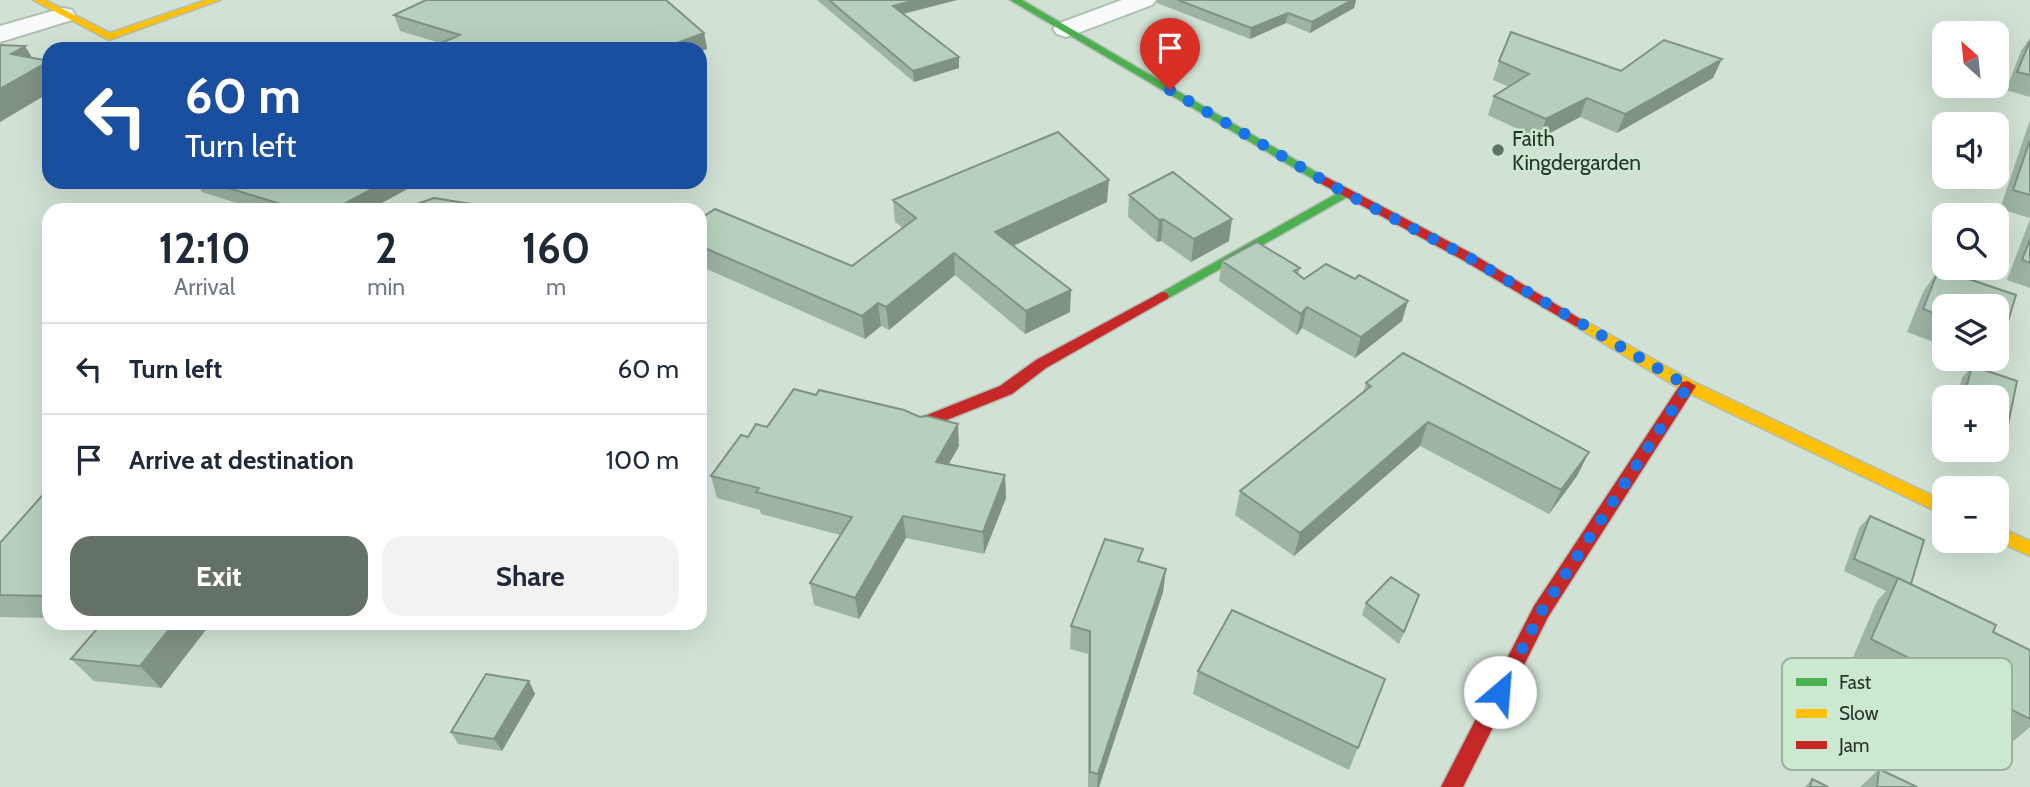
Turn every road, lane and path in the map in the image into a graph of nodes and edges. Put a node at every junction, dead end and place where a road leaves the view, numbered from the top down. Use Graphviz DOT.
graph roads {
  1 [pos="38,0"];
  2 [pos="215,0"];
  3 [pos="1015,0"];
  4 [pos="1144,0"];
  5 [pos="63,15"];
  6 [pos="1066,29"];
  7 [pos="0,34"];
  8 [pos="1345,193"];
  9 [pos="1688,386"];
  10 [pos="923,423"];
  11 [pos="1932,502"];
  12 [pos="2009,539"];
  13 [pos="2030,549"];
  14 [pos="1452,787"];
  1 -- 5 [label="street"];
  2 -- 5 [label="street"];
  3 -- 6 [label="street"];
  4 -- 6 [label="street"];
  5 -- 7 [label="street"];
  6 -- 8 [label="street"];
  8 -- 9 [label="street"];
  8 -- 10 [label="street"];
  9 -- 11 [label="street"];
  9 -- 14 [label="street"];
  12 -- 13 [label="street"];
}
